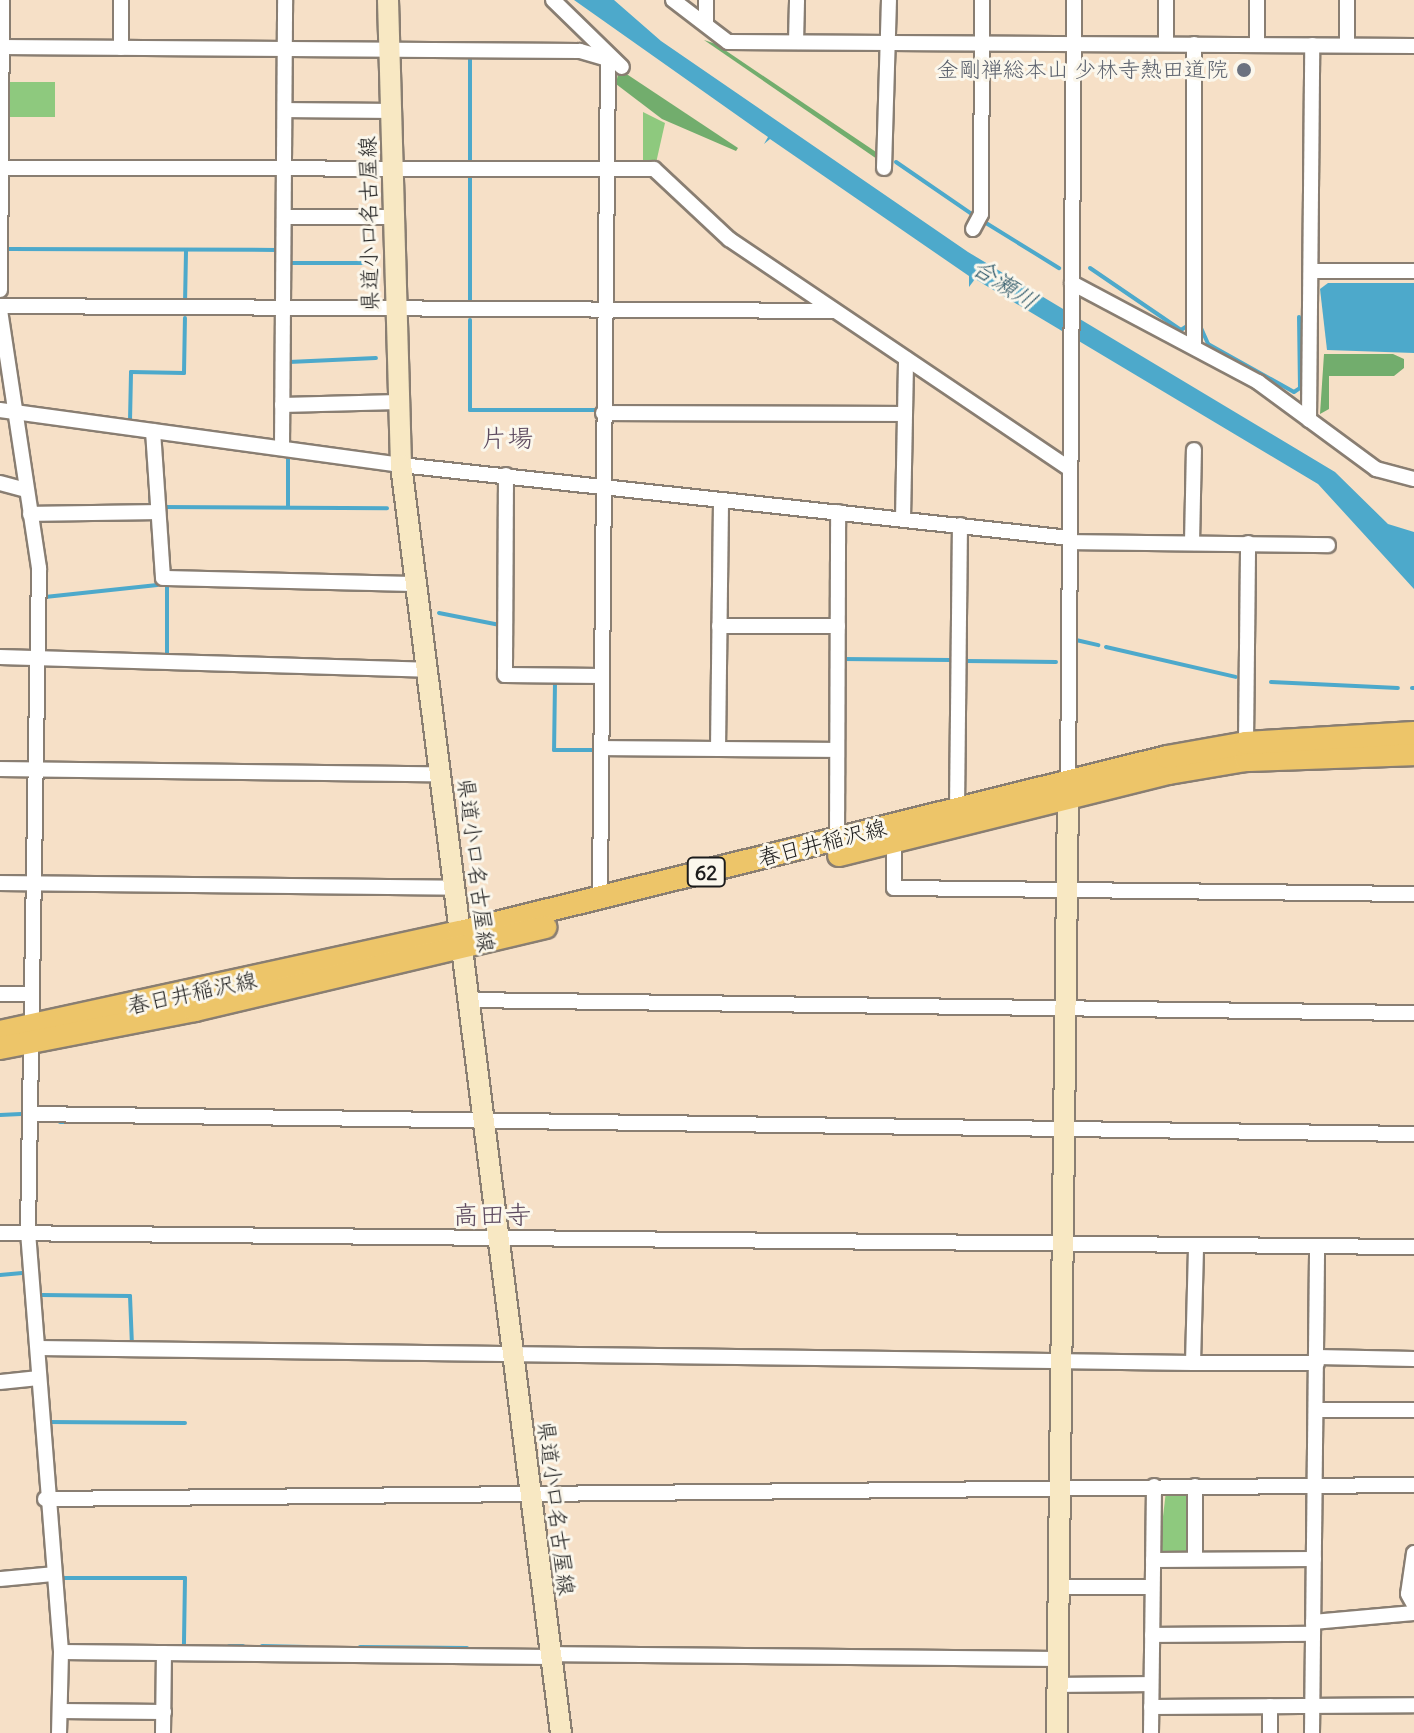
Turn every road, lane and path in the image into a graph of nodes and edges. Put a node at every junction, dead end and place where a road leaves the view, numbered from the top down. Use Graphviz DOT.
graph roads {
  1 [pos="2,0"];
  2 [pos="121,0"];
  3 [pos="285,0"];
  4 [pos="388,0"];
  5 [pos="553,0"];
  6 [pos="673,0"];
  7 [pos="706,0"];
  8 [pos="797,0"];
  9 [pos="889,0"];
  10 [pos="982,0"];
  11 [pos="1074,0"];
  12 [pos="1166,0"];
  13 [pos="1257,0"];
  14 [pos="1347,0"];
  15 [pos="706,24"];
  16 [pos="796,42"];
  17 [pos="889,43"];
  18 [pos="981,43"];
  19 [pos="1073,44"];
  20 [pos="1166,44"];
  21 [pos="1194,44"];
  22 [pos="1257,45"];
  23 [pos="1312,45"];
  24 [pos="1347,45"];
  25 [pos="1414,46"];
  26 [pos="1,47"];
  27 [pos="121,48"];
  28 [pos="285,49"];
  29 [pos="389,49"];
  30 [pos="608,59"];
  31 [pos="622,67"];
  32 [pos="285,110"];
  33 [pos="390,111"];
  34 [pos="284,167"];
  35 [pos="1,168"];
  36 [pos="391,168"];
  37 [pos="884,168"];
  38 [pos="604,169"];
  39 [pos="284,217"];
  40 [pos="393,217"];
  41 [pos="973,229"];
  42 [pos="1311,271"];
  43 [pos="1414,271"];
  44 [pos="1072,289"];
  45 [pos="0,290"];
  46 [pos="0,308"];
  47 [pos="834,311"];
  48 [pos="604,312"];
  49 [pos="283,313"];
  50 [pos="395,314"];
  51 [pos="1194,345"];
  52 [pos="906,359"];
  53 [pos="399,402"];
  54 [pos="282,405"];
  55 [pos="0,410"];
  56 [pos="18,413"];
  57 [pos="603,413"];
  58 [pos="905,414"];
  59 [pos="1309,420"];
  60 [pos="153,431"];
  61 [pos="282,447"];
  62 [pos="1194,450"];
  63 [pos="401,465"];
  64 [pos="1070,469"];
  65 [pos="506,475"];
  66 [pos="1414,479"];
  67 [pos="0,483"];
  68 [pos="602,487"];
  69 [pos="26,490"];
  70 [pos="721,501"];
  71 [pos="155,512"];
  72 [pos="838,512"];
  73 [pos="30,514"];
  74 [pos="903,519"];
  75 [pos="960,525"];
  76 [pos="1070,540"];
  77 [pos="1192,543"];
  78 [pos="1248,543"];
  79 [pos="1328,545"];
  80 [pos="416,584"];
  81 [pos="719,626"];
  82 [pos="838,626"];
  83 [pos="0,657"];
  84 [pos="37,657"];
  85 [pos="427,670"];
  86 [pos="601,676"];
  87 [pos="1414,733"];
  88 [pos="1246,743"];
  89 [pos="601,748"];
  90 [pos="718,749"];
  91 [pos="837,750"];
  92 [pos="1414,754"];
  93 [pos="0,769"];
  94 [pos="35,770"];
  95 [pos="440,774"];
  96 [pos="1068,789"];
  97 [pos="957,809"];
  98 [pos="837,840"];
  99 [pos="894,842"];
  100 [pos="0,883"];
  101 [pos="33,884"];
  102 [pos="454,888"];
  103 [pos="1066,889"];
  104 [pos="1414,894"];
  105 [pos="600,898"];
  106 [pos="461,940"];
  107 [pos="0,994"];
  108 [pos="32,994"];
  109 [pos="467,1000"];
  110 [pos="1064,1009"];
  111 [pos="1414,1013"];
  112 [pos="0,1032"];
  113 [pos="34,1034"];
  114 [pos="0,1048"];
  115 [pos="31,1114"];
  116 [pos="483,1118"];
  117 [pos="1063,1128"];
  118 [pos="1414,1134"];
  119 [pos="28,1232"];
  120 [pos="0,1233"];
  121 [pos="497,1235"];
  122 [pos="1063,1245"];
  123 [pos="1196,1246"];
  124 [pos="1317,1247"];
  125 [pos="1414,1247"];
  126 [pos="38,1348"];
  127 [pos="513,1354"];
  128 [pos="1414,1359"];
  129 [pos="1317,1360"];
  130 [pos="1061,1363"];
  131 [pos="1193,1363"];
  132 [pos="39,1378"];
  133 [pos="0,1382"];
  134 [pos="1316,1410"];
  135 [pos="1414,1410"];
  136 [pos="1314,1485"];
  137 [pos="1414,1485"];
  138 [pos="1154,1486"];
  139 [pos="1195,1486"];
  140 [pos="1060,1487"];
  141 [pos="530,1493"];
  142 [pos="45,1499"];
  143 [pos="1414,1553"];
  144 [pos="1195,1559"];
  145 [pos="1314,1559"];
  146 [pos="1153,1560"];
  147 [pos="54,1574"];
  148 [pos="0,1579"];
  149 [pos="1059,1587"];
  150 [pos="1152,1587"];
  151 [pos="1414,1605"];
  152 [pos="1414,1613"];
  153 [pos="1313,1628"];
  154 [pos="1152,1635"];
  155 [pos="61,1652"];
  156 [pos="164,1653"];
  157 [pos="550,1655"];
  158 [pos="1058,1659"];
  159 [pos="1151,1684"];
  160 [pos="1058,1685"];
  161 [pos="1414,1705"];
  162 [pos="1270,1706"];
  163 [pos="1312,1706"];
  164 [pos="1151,1707"];
  165 [pos="60,1711"];
  166 [pos="164,1712"];
  167 [pos="59,1733"];
  168 [pos="163,1733"];
  169 [pos="561,1733"];
  170 [pos="1057,1733"];
  171 [pos="1151,1733"];
  172 [pos="1270,1733"];
  173 [pos="1312,1733"];
  1 -- 26 [label="street"];
  2 -- 27 [label="street"];
  3 -- 28 [label="street"];
  4 -- 29 [label="main road, 県道小口名古屋線"];
  5 -- 30 [label="street"];
  6 -- 15 [label="street"];
  7 -- 15 [label="street"];
  8 -- 16 [label="street"];
  9 -- 17 [label="street"];
  10 -- 18 [label="street"];
  11 -- 19 [label="street"];
  12 -- 20 [label="street"];
  13 -- 22 [label="street"];
  14 -- 24 [label="street"];
  15 -- 16 [label="street"];
  16 -- 17 [label="street"];
  17 -- 18 [label="street"];
  17 -- 37 [label="street"];
  18 -- 19 [label="street"];
  18 -- 41 [label="street"];
  19 -- 20 [label="street"];
  19 -- 44 [label="street"];
  20 -- 21 [label="street"];
  21 -- 22 [label="street"];
  21 -- 51 [label="street"];
  22 -- 23 [label="street"];
  23 -- 24 [label="street"];
  23 -- 42 [label="street"];
  24 -- 25 [label="street"];
  26 -- 27 [label="street"];
  26 -- 35 [label="street"];
  27 -- 28 [label="street"];
  28 -- 29 [label="street"];
  28 -- 32 [label="street"];
  29 -- 30 [label="street"];
  29 -- 33 [label="main road, 県道小口名古屋線"];
  30 -- 31 [label="street"];
  30 -- 38 [label="street"];
  32 -- 33 [label="street"];
  32 -- 34 [label="street"];
  33 -- 36 [label="main road, 県道小口名古屋線"];
  34 -- 35 [label="street"];
  34 -- 36 [label="street"];
  34 -- 39 [label="street"];
  35 -- 45 [label="street"];
  36 -- 38 [label="street"];
  36 -- 40 [label="main road, 県道小口名古屋線"];
  38 -- 47 [label="street"];
  38 -- 48 [label="street"];
  39 -- 40 [label="street"];
  39 -- 49 [label="street"];
  40 -- 50 [label="main road, 県道小口名古屋線"];
  42 -- 43 [label="street"];
  42 -- 59 [label="street"];
  44 -- 51 [label="street"];
  44 -- 64 [label="street"];
  46 -- 49 [label="street"];
  46 -- 56 [label="street"];
  47 -- 48 [label="street"];
  47 -- 52 [label="street"];
  48 -- 50 [label="street"];
  48 -- 57 [label="street"];
  49 -- 50 [label="street"];
  49 -- 54 [label="street"];
  50 -- 53 [label="main road, 県道小口名古屋線"];
  51 -- 59 [label="street"];
  52 -- 58 [label="street"];
  52 -- 64 [label="street"];
  53 -- 54 [label="street"];
  53 -- 63 [label="main road, 県道小口名古屋線"];
  54 -- 61 [label="street"];
  55 -- 56 [label="street"];
  56 -- 60 [label="street"];
  56 -- 69 [label="street"];
  57 -- 58 [label="street"];
  57 -- 68 [label="street"];
  58 -- 74 [label="street"];
  59 -- 66 [label="street"];
  60 -- 61 [label="street"];
  60 -- 71 [label="street"];
  61 -- 63 [label="street"];
  62 -- 77 [label="street"];
  63 -- 65 [label="street"];
  63 -- 80 [label="main road, 県道小口名古屋線"];
  64 -- 76 [label="street"];
  65 -- 68 [label="street"];
  65 -- 86 [label="street"];
  67 -- 69 [label="street"];
  68 -- 70 [label="street"];
  68 -- 86 [label="street"];
  69 -- 73 [label="street"];
  70 -- 72 [label="street"];
  70 -- 81 [label="street"];
  71 -- 73 [label="street"];
  71 -- 80 [label="street"];
  72 -- 74 [label="street"];
  72 -- 82 [label="street"];
  73 -- 84 [label="street"];
  74 -- 75 [label="street"];
  75 -- 76 [label="street"];
  75 -- 97 [label="street"];
  76 -- 77 [label="street"];
  76 -- 96 [label="street"];
  77 -- 78 [label="street"];
  78 -- 79 [label="street"];
  78 -- 88 [label="street"];
  80 -- 85 [label="main road, 県道小口名古屋線"];
  81 -- 82 [label="street"];
  81 -- 90 [label="street"];
  82 -- 91 [label="street"];
  83 -- 84 [label="street"];
  84 -- 85 [label="street"];
  84 -- 94 [label="street"];
  85 -- 95 [label="main road, 県道小口名古屋線"];
  86 -- 89 [label="street"];
  87 -- 88 [label="main road, 春日井稲沢線 / 62"];
  88 -- 96 [label="main road, 春日井稲沢線 / 62"];
  89 -- 90 [label="street"];
  89 -- 105 [label="street"];
  90 -- 91 [label="street"];
  91 -- 98 [label="street"];
  92 -- 96 [label="main road, 春日井稲沢線 / 62"];
  93 -- 94 [label="street"];
  94 -- 95 [label="street"];
  94 -- 101 [label="street"];
  95 -- 102 [label="main road, 県道小口名古屋線"];
  96 -- 97 [label="main road, 春日井稲沢線 / 62"];
  96 -- 99 [label="main road, 春日井稲沢線 / 62"];
  96 -- 103 [label="main road"];
  97 -- 98 [label="main road, 春日井稲沢線 / 62"];
  98 -- 105 [label="main road, 春日井稲沢線 / 62"];
  99 -- 103 [label="street"];
  99 -- 106 [label="main road, 春日井稲沢線 / 62"];
  100 -- 101 [label="street"];
  101 -- 102 [label="street"];
  101 -- 108 [label="street"];
  102 -- 106 [label="main road, 県道小口名古屋線"];
  103 -- 104 [label="street"];
  103 -- 110 [label="main road"];
  105 -- 106 [label="main road, 春日井稲沢線 / 62"];
  106 -- 109 [label="main road, 県道小口名古屋線"];
  106 -- 113 [label="main road, 春日井稲沢線 / 62"];
  107 -- 108 [label="street"];
  108 -- 113 [label="street"];
  109 -- 110 [label="street"];
  109 -- 116 [label="main road, 県道小口名古屋線"];
  110 -- 111 [label="street"];
  110 -- 117 [label="main road"];
  112 -- 113 [label="main road, 春日井稲沢線 / 62"];
  113 -- 114 [label="main road, 春日井稲沢線 / 62"];
  113 -- 115 [label="street"];
  115 -- 116 [label="street"];
  115 -- 119 [label="street"];
  116 -- 117 [label="street"];
  116 -- 121 [label="main road, 県道小口名古屋線"];
  117 -- 118 [label="street"];
  117 -- 122 [label="main road"];
  119 -- 120 [label="street"];
  119 -- 121 [label="street"];
  119 -- 126 [label="street"];
  121 -- 122 [label="street"];
  121 -- 127 [label="main road, 県道小口名古屋線"];
  122 -- 123 [label="street"];
  122 -- 130 [label="main road"];
  123 -- 124 [label="street"];
  123 -- 131 [label="street"];
  124 -- 125 [label="street"];
  124 -- 129 [label="street"];
  126 -- 127 [label="street"];
  126 -- 132 [label="street"];
  127 -- 130 [label="street"];
  127 -- 141 [label="main road, 県道小口名古屋線"];
  128 -- 129 [label="street"];
  129 -- 131 [label="street"];
  129 -- 134 [label="street"];
  130 -- 131 [label="street"];
  130 -- 140 [label="main road"];
  132 -- 133 [label="street"];
  132 -- 142 [label="street"];
  134 -- 135 [label="street"];
  134 -- 136 [label="street"];
  136 -- 137 [label="street"];
  136 -- 139 [label="street"];
  136 -- 145 [label="street"];
  138 -- 139 [label="street"];
  138 -- 140 [label="street"];
  138 -- 146 [label="street"];
  139 -- 144 [label="street"];
  140 -- 141 [label="street"];
  140 -- 149 [label="main road"];
  141 -- 142 [label="street"];
  141 -- 157 [label="main road, 県道小口名古屋線"];
  142 -- 147 [label="street"];
  143 -- 151 [label="street"];
  144 -- 145 [label="street"];
  144 -- 146 [label="street"];
  145 -- 153 [label="street"];
  146 -- 150 [label="street"];
  147 -- 148 [label="street"];
  147 -- 155 [label="street"];
  149 -- 150 [label="street"];
  149 -- 158 [label="main road"];
  150 -- 154 [label="street"];
  152 -- 153 [label="street"];
  153 -- 154 [label="street"];
  153 -- 163 [label="street"];
  154 -- 159 [label="street"];
  155 -- 156 [label="street"];
  155 -- 165 [label="street"];
  156 -- 157 [label="street"];
  156 -- 166 [label="street"];
  157 -- 158 [label="street"];
  157 -- 169 [label="main road, 県道小口名古屋線"];
  158 -- 160 [label="main road"];
  159 -- 160 [label="street"];
  159 -- 164 [label="street"];
  160 -- 170 [label="main road"];
  161 -- 163 [label="street"];
  162 -- 163 [label="street"];
  162 -- 164 [label="street"];
  162 -- 172 [label="street"];
  163 -- 173 [label="street"];
  164 -- 171 [label="street"];
  165 -- 166 [label="street"];
  165 -- 167 [label="street"];
  166 -- 168 [label="street"];
}
